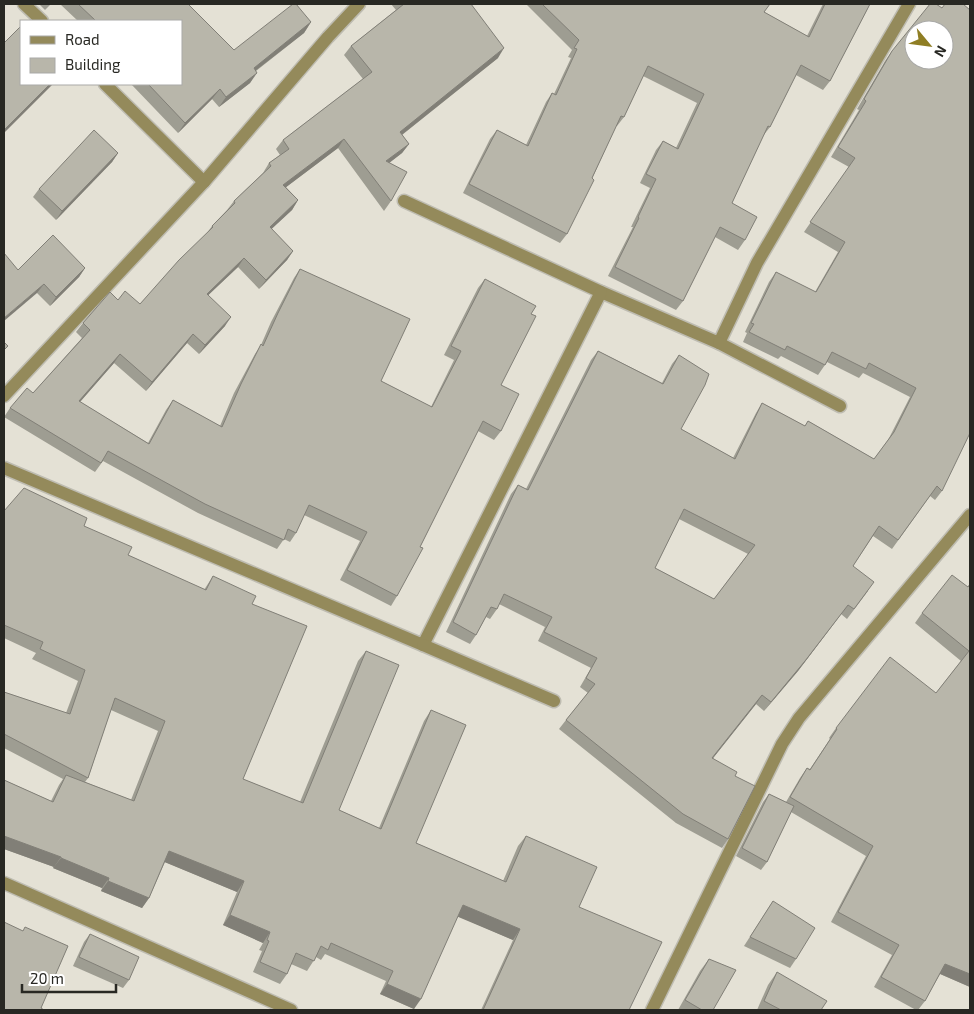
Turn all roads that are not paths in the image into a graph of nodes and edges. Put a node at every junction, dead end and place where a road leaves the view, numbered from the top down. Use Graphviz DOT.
graph roads {
  1 [pos="24,4"];
  2 [pos="359,4"];
  3 [pos="909,4"];
  4 [pos="41,20"];
  5 [pos="106,85"];
  6 [pos="204,182"];
  7 [pos="404,201"];
  8 [pos="601,292"];
  9 [pos="719,343"];
  10 [pos="4,396"];
  11 [pos="840,406"];
  12 [pos="4,468"];
  13 [pos="970,515"];
  14 [pos="423,646"];
  15 [pos="554,701"];
  16 [pos="4,883"];
  17 [pos="291,1010"];
  18 [pos="652,1010"];
  1 -- 4 [label="street"];
  2 -- 6 [label="street"];
  3 -- 9 [label="street"];
  5 -- 6 [label="street"];
  6 -- 10 [label="street"];
  7 -- 8 [label="street"];
  8 -- 9 [label="street"];
  8 -- 14 [label="street"];
  9 -- 11 [label="street"];
  12 -- 14 [label="street"];
  13 -- 18 [label="street"];
  14 -- 15 [label="street"];
  16 -- 17 [label="street"];
}
